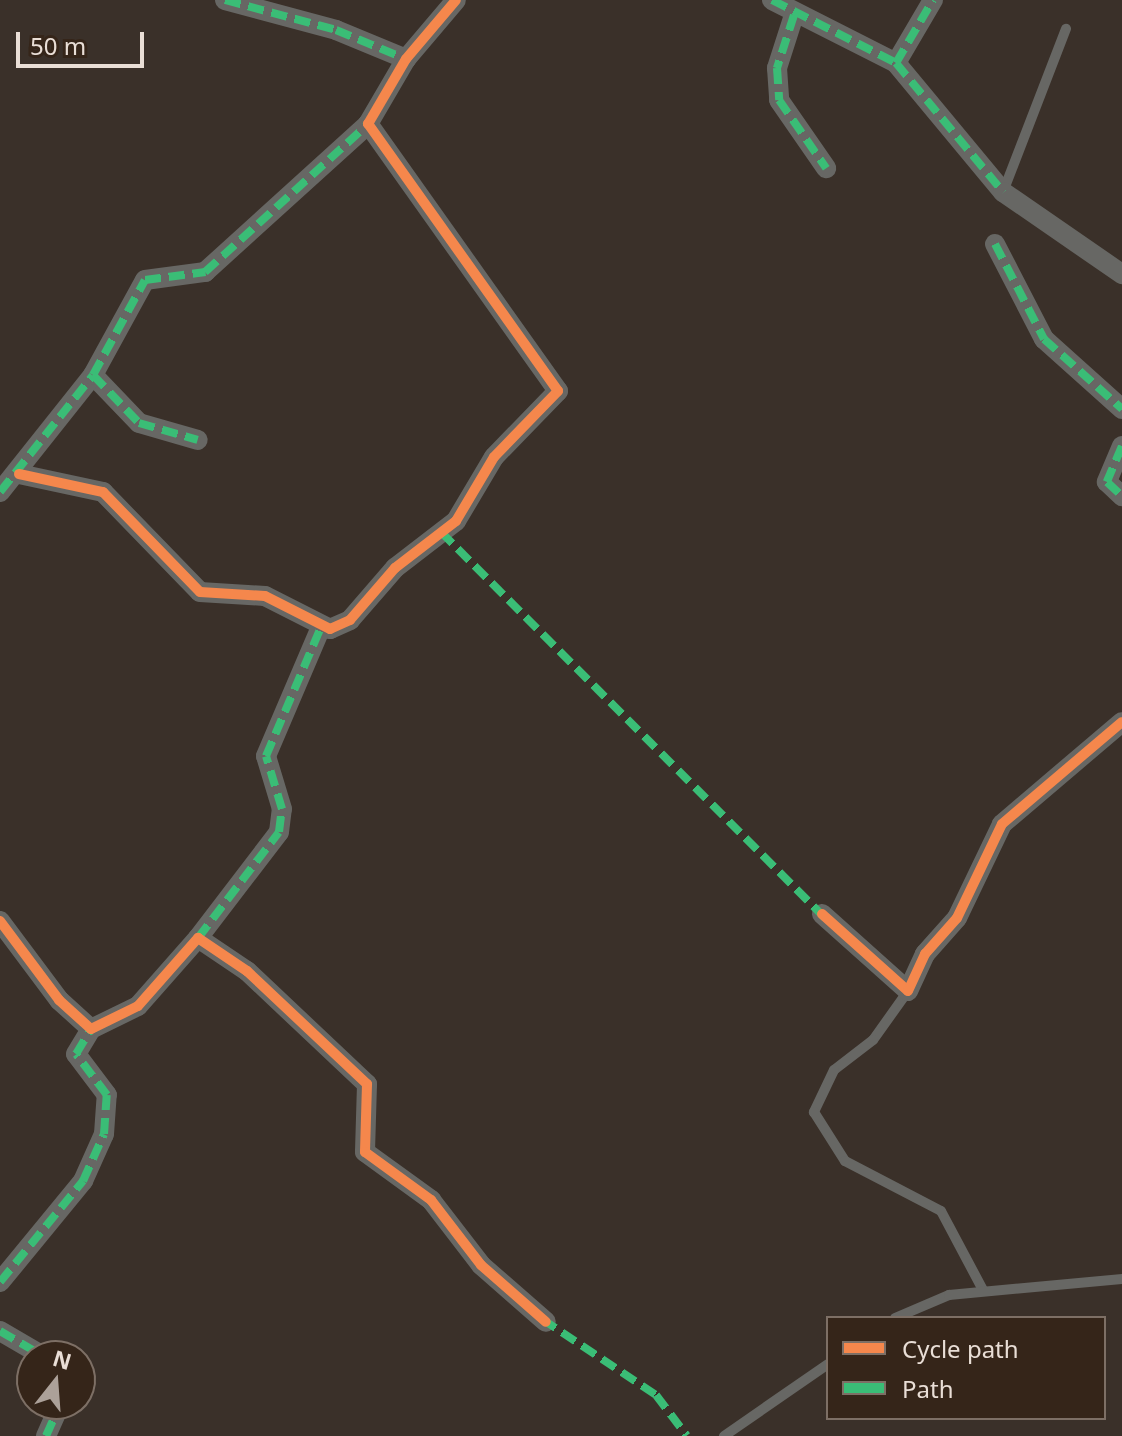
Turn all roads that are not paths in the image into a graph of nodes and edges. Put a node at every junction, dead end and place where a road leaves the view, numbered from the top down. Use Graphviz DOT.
graph roads {
  1 [pos="225,0"];
  2 [pos="772,0"];
  3 [pos="933,0"];
  4 [pos="453,1"];
  5 [pos="794,15"];
  6 [pos="1066,29"];
  7 [pos="406,59"];
  8 [pos="896,63"];
  9 [pos="368,124"];
  10 [pos="826,168"];
  11 [pos="1003,192"];
  12 [pos="995,244"];
  13 [pos="1122,274"];
  14 [pos="93,375"];
  15 [pos="1122,409"];
  16 [pos="198,440"];
  17 [pos="1122,446"];
  18 [pos="19,474"];
  19 [pos="1,489"];
  20 [pos="1122,496"];
  21 [pos="321,627"];
  22 [pos="1122,722"];
  23 [pos="822,914"];
  24 [pos="0,921"];
  25 [pos="198,938"];
  26 [pos="908,991"];
  27 [pos="91,1029"];
  28 [pos="1122,1279"];
  29 [pos="0,1282"];
  30 [pos="983,1290"];
  31 [pos="898,1316"];
  32 [pos="546,1322"];
  33 [pos="826,1365"];
  34 [pos="724,1436"];
  1 -- 7 [label="street"];
  2 -- 5 [label="street"];
  3 -- 8 [label="street"];
  4 -- 7 [label="street"];
  5 -- 8 [label="street"];
  5 -- 10 [label="street"];
  6 -- 11 [label="lane"];
  7 -- 9 [label="street"];
  8 -- 11 [label="street"];
  9 -- 14 [label="street"];
  9 -- 21 [label="street"];
  11 -- 13 [label="street"];
  12 -- 15 [label="street"];
  14 -- 16 [label="street"];
  14 -- 18 [label="street"];
  17 -- 20 [label="street"];
  18 -- 19 [label="street"];
  18 -- 21 [label="street"];
  21 -- 25 [label="street"];
  22 -- 26 [label="street"];
  23 -- 26 [label="street"];
  24 -- 27 [label="street"];
  25 -- 27 [label="street"];
  25 -- 32 [label="street"];
  26 -- 30 [label="lane"];
  27 -- 29 [label="street"];
  28 -- 30 [label="lane"];
  30 -- 31 [label="lane"];
  33 -- 34 [label="lane"];
}
